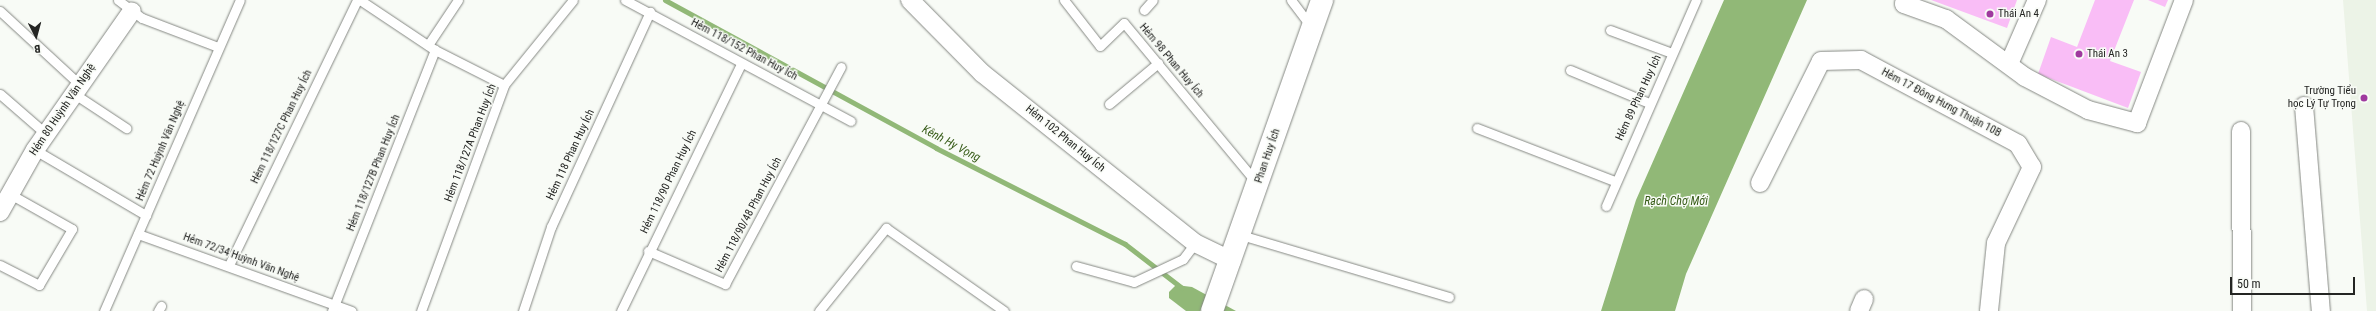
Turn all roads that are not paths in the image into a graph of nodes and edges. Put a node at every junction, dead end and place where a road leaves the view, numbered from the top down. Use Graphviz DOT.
graph roads {
  1 [pos="118,0"];
  2 [pos="240,0"];
  3 [pos="356,0"];
  4 [pos="360,0"];
  5 [pos="458,0"];
  6 [pos="573,0"];
  7 [pos="625,0"];
  8 [pos="910,0"];
  9 [pos="1064,0"];
  10 [pos="1153,0"];
  11 [pos="1291,0"];
  12 [pos="1322,0"];
  13 [pos="1696,0"];
  14 [pos="1905,0"];
  15 [pos="2037,0"];
  16 [pos="2184,0"];
  17 [pos="1144,10"];
  18 [pos="0,11"];
  19 [pos="132,11"];
  20 [pos="650,12"];
  21 [pos="1312,28"];
  22 [pos="1610,30"];
  23 [pos="218,47"];
  24 [pos="432,48"];
  25 [pos="1672,53"];
  26 [pos="1158,63"];
  27 [pos="741,64"];
  28 [pos="2009,64"];
  29 [pos="841,67"];
  30 [pos="1570,70"];
  31 [pos="504,85"];
  32 [pos="76,88"];
  33 [pos="0,94"];
  34 [pos="820,103"];
  35 [pos="1649,103"];
  36 [pos="1109,104"];
  37 [pos="2304,106"];
  38 [pos="851,121"];
  39 [pos="126,128"];
  40 [pos="1477,128"];
  41 [pos="2241,131"];
  42 [pos="46,134"];
  43 [pos="35,150"];
  44 [pos="1614,181"];
  45 [pos="1760,183"];
  46 [pos="1258,184"];
  47 [pos="10,194"];
  48 [pos="1606,206"];
  49 [pos="0,212"];
  50 [pos="146,215"];
  51 [pos="138,234"];
  52 [pos="1241,235"];
  53 [pos="1195,243"];
  54 [pos="648,251"];
  55 [pos="0,265"];
  56 [pos="228,265"];
  57 [pos="1076,266"];
  58 [pos="1230,266"];
  59 [pos="1448,297"];
  60 [pos="333,308"];
  61 [pos="104,311"];
  62 [pos="352,311"];
  63 [pos="421,311"];
  64 [pos="522,311"];
  65 [pos="621,311"];
  66 [pos="819,311"];
  67 [pos="1004,311"];
  68 [pos="1212,311"];
  69 [pos="1989,311"];
  70 [pos="2242,311"];
  71 [pos="2321,311"];
  1 -- 19 [label="lane"];
  2 -- 23 [label="lane, Hẻm 72 Huỳnh Văn Nghệ"];
  3 -- 56 [label="lane, Hẻm 118/127C Phan Huy Ích"];
  4 -- 24 [label="lane"];
  5 -- 24 [label="lane, Hẻm 118/127B Phan Huy Ích"];
  6 -- 31 [label="lane, Hẻm 118/127A Phan Huy Ích"];
  7 -- 20 [label="lane, Hẻm 118/152 Phan Huy Ích"];
  8 -- 53 [label="street, Hẻm 102 Phan Huy Ích"];
  9 -- 26 [label="lane, Hẻm 98 Phan Huy Ích"];
  10 -- 17 [label="lane"];
  11 -- 21 [label="lane"];
  12 -- 21 [label="main road, Phan Huy Ích"];
  13 -- 25 [label="lane, Hẻm 89 Phan Huy Ích"];
  14 -- 28 [label="street"];
  15 -- 28 [label="street"];
  16 -- 28 [label="street"];
  18 -- 32 [label="lane"];
  19 -- 23 [label="lane"];
  19 -- 32 [label="street, Hẻm 80 Huỳnh Văn Nghệ"];
  20 -- 27 [label="lane, Hẻm 118/152 Phan Huy Ích"];
  20 -- 64 [label="lane, Hẻm 118 Phan Huy Ích"];
  21 -- 46 [label="main road, Phan Huy Ích"];
  22 -- 25 [label="lane"];
  23 -- 50 [label="lane, Hẻm 72 Huỳnh Văn Nghệ"];
  24 -- 31 [label="lane"];
  24 -- 60 [label="lane, Hẻm 118/127B Phan Huy Ích"];
  25 -- 35 [label="lane, Hẻm 89 Phan Huy Ích"];
  26 -- 36 [label="lane"];
  26 -- 46 [label="lane, Hẻm 98 Phan Huy Ích"];
  27 -- 34 [label="lane, Hẻm 118/152 Phan Huy Ích"];
  27 -- 54 [label="lane, Hẻm 118/90 Phan Huy Ích"];
  29 -- 34 [label="lane"];
  30 -- 35 [label="lane"];
  31 -- 63 [label="lane, Hẻm 118/127A Phan Huy Ích"];
  32 -- 39 [label="lane"];
  32 -- 42 [label="street, Hẻm 80 Huỳnh Văn Nghệ"];
  33 -- 42 [label="lane"];
  34 -- 38 [label="lane, Hẻm 118/152 Phan Huy Ích"];
  34 -- 54 [label="lane, Hẻm 118/90/48 Phan Huy Ích"];
  35 -- 44 [label="lane, Hẻm 89 Phan Huy Ích"];
  37 -- 71 [label="street"];
  40 -- 44 [label="lane"];
  41 -- 70 [label="street"];
  42 -- 43 [label="street, Hẻm 80 Huỳnh Văn Nghệ"];
  43 -- 47 [label="street, Hẻm 80 Huỳnh Văn Nghệ"];
  43 -- 50 [label="lane"];
  44 -- 48 [label="lane, Hẻm 89 Phan Huy Ích"];
  45 -- 69 [label="street, Hẻm 17 Đông Hưng Thuận 10B"];
  46 -- 52 [label="main road, Phan Huy Ích"];
  47 -- 49 [label="street, Hẻm 80 Huỳnh Văn Nghệ"];
  47 -- 55 [label="lane"];
  50 -- 51 [label="lane, Hẻm 72 Huỳnh Văn Nghệ"];
  51 -- 56 [label="lane, Hẻm 72/34 Huỳnh Văn Nghệ"];
  51 -- 61 [label="lane, Hẻm 72 Huỳnh Văn Nghệ"];
  52 -- 58 [label="main road, Phan Huy Ích"];
  52 -- 59 [label="lane"];
  53 -- 57 [label="lane"];
  53 -- 58 [label="street, Hẻm 102 Phan Huy Ích"];
  54 -- 65 [label="lane, Hẻm 118/90 Phan Huy Ích"];
  56 -- 60 [label="lane, Hẻm 72/34 Huỳnh Văn Nghệ"];
  58 -- 68 [label="main road, Phan Huy Ích"];
  60 -- 62 [label="lane, Hẻm 72/34 Huỳnh Văn Nghệ"];
  66 -- 67 [label="lane"];
}
